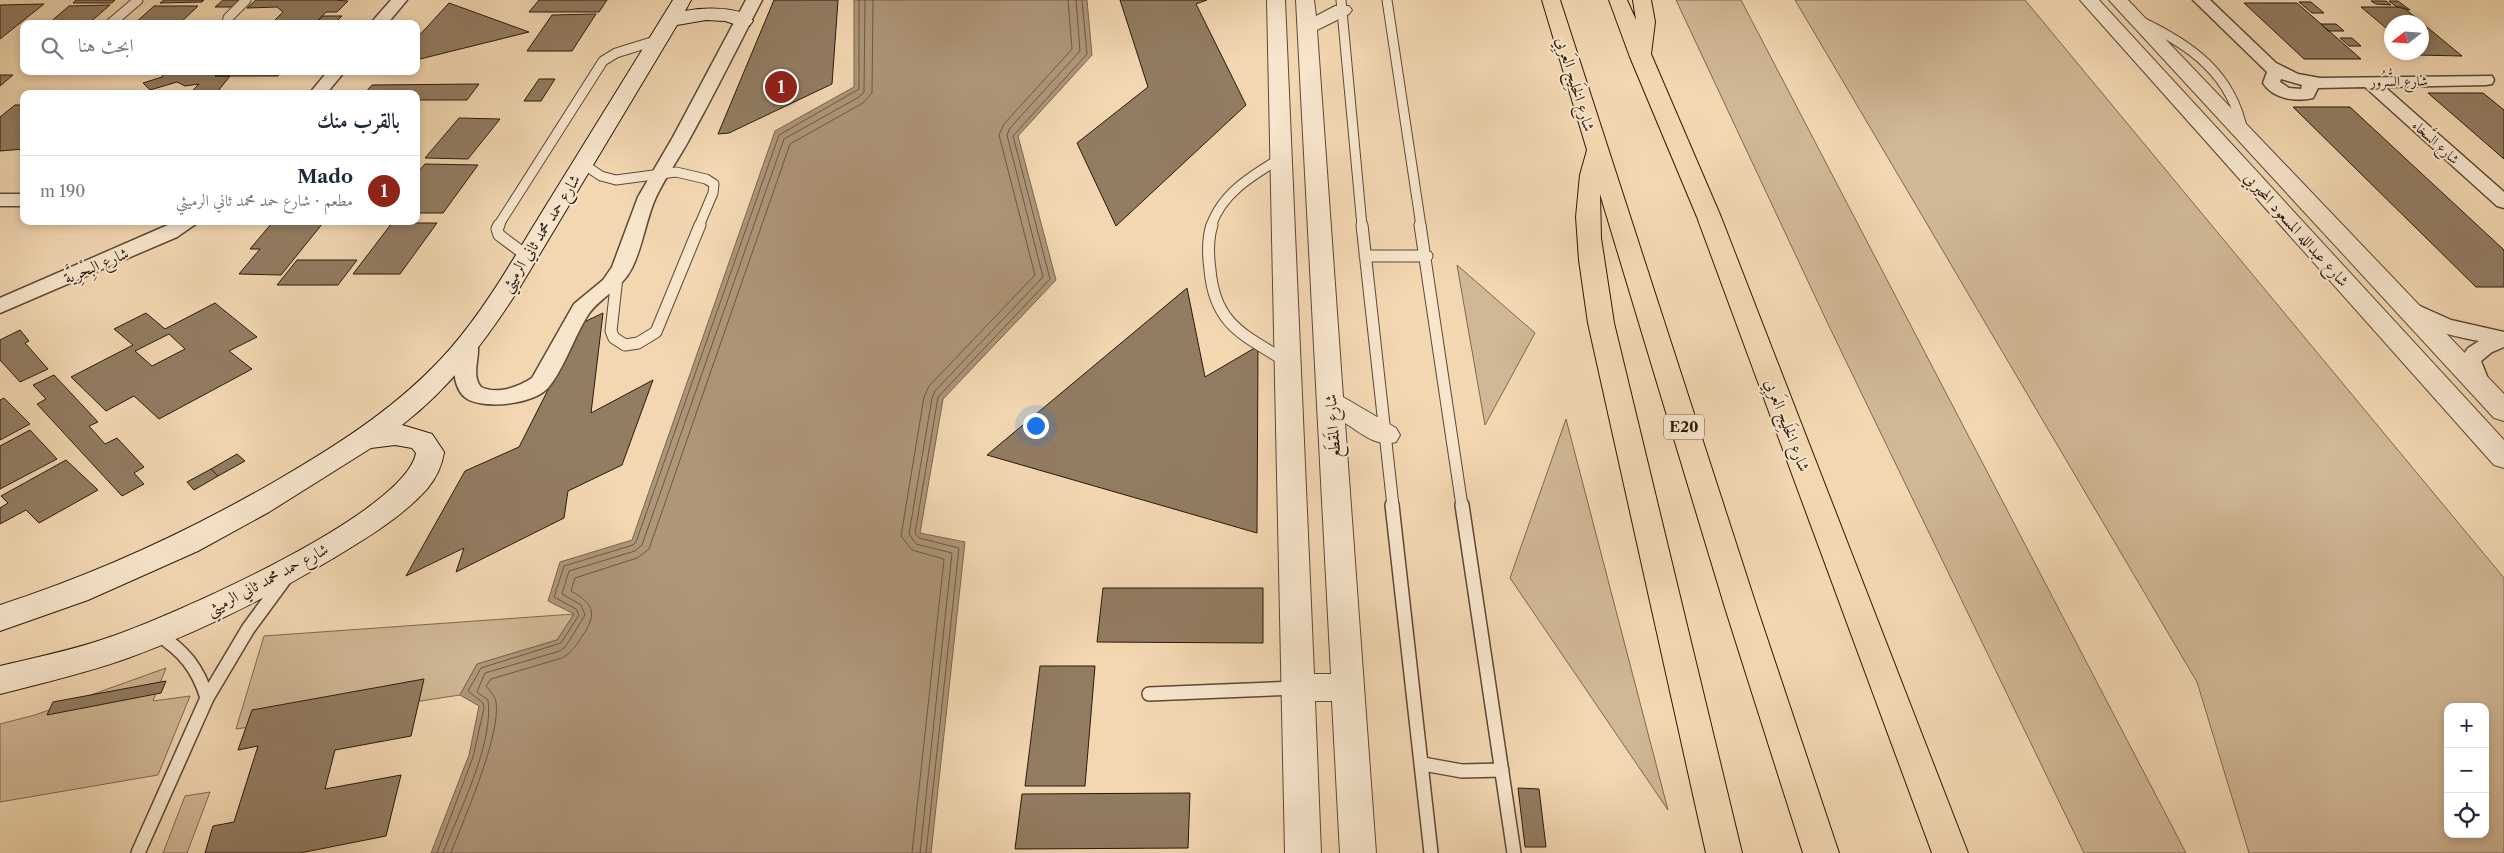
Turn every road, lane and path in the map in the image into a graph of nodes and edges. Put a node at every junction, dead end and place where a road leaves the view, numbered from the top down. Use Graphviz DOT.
graph roads {
  1 [pos="138,0"];
  2 [pos="246,0"];
  3 [pos="398,0"];
  4 [pos="414,0"];
  5 [pos="754,0"];
  6 [pos="1276,0"];
  7 [pos="1305,0"];
  8 [pos="1387,0"];
  9 [pos="1550,0"];
  10 [pos="1618,0"];
  11 [pos="1642,0"];
  12 [pos="2089,0"];
  13 [pos="2118,0"];
  14 [pos="2201,0"];
  15 [pos="1342,5"];
  16 [pos="115,20"];
  17 [pos="228,20"];
  18 [pos="381,20"];
  19 [pos="670,20"];
  20 [pos="743,21"];
  21 [pos="1307,31"];
  22 [pos="1278,34"];
  23 [pos="1640,57"];
  24 [pos="333,75"];
  25 [pos="2486,80"];
  26 [pos="2369,82"];
  27 [pos="320,90"];
  28 [pos="1596,150"];
  29 [pos="1281,158"];
  30 [pos="583,164"];
  31 [pos="660,173"];
  32 [pos="0,200"];
  33 [pos="20,200"];
  34 [pos="2504,202"];
  35 [pos="184,225"];
  36 [pos="527,256"];
  37 [pos="1365,256"];
  38 [pos="1427,256"];
  39 [pos="617,277"];
  40 [pos="2400,302"];
  41 [pos="0,306"];
  42 [pos="2504,340"];
  43 [pos="468,343"];
  44 [pos="1288,363"];
  45 [pos="2479,384"];
  46 [pos="1330,402"];
  47 [pos="2504,411"];
  48 [pos="1386,436"];
  49 [pos="366,440"];
  50 [pos="2504,458"];
  51 [pos="296,565"];
  52 [pos="0,618"];
  53 [pos="156,634"];
  54 [pos="0,680"];
  55 [pos="1348,687"];
  56 [pos="1298,688"];
  57 [pos="1149,694"];
  58 [pos="207,698"];
  59 [pos="1422,764"];
  60 [pos="1502,770"];
  61 [pos="138,853"];
  62 [pos="1303,853"];
  63 [pos="1358,853"];
  64 [pos="1431,853"];
  65 [pos="1514,853"];
  66 [pos="1724,853"];
  67 [pos="1821,853"];
  68 [pos="1950,853"];
  1 -- 16 [label="lane"];
  2 -- 17 [label="lane"];
  3 -- 4 [label="street"];
  3 -- 18 [label="street"];
  5 -- 20 [label="street"];
  6 -- 22 [label="street"];
  7 -- 21 [label="street, شارع المَقطَع"];
  8 -- 38 [label="lane"];
  9 -- 28 [label="highway, شارع الخَلِيج العَربِي / E20"];
  10 -- 23 [label="highway, شارع الخَلِيج العَربِي"];
  11 -- 23 [label="highway"];
  12 -- 50 [label="street, شارع عبدالله المسعود المحيربي"];
  13 -- 40 [label="street, شارع عبدالله المسعود المحيربي"];
  14 -- 26 [label="street, شارع السُّرُور"];
  15 -- 21 [label="street"];
  15 -- 37 [label="lane"];
  19 -- 20 [label="street"];
  19 -- 30 [label="street, شارع حمد محمد ثاني الرميثي"];
  19 -- 36 [label="lane"];
  20 -- 31 [label="street"];
  21 -- 22 [label="street"];
  21 -- 46 [label="street, شارع المَقطَع"];
  22 -- 29 [label="street"];
  23 -- 68 [label="highway, شارع الخَلِيج العَربِي"];
  24 -- 27 [label="street"];
  25 -- 26 [label="street, شارع السُّرُور"];
  26 -- 34 [label="street, شارع السَّخاء"];
  28 -- 66 [label="highway"];
  28 -- 67 [label="highway, شارع الخَلِيج العَربِي / E20"];
  29 -- 44 [label="street"];
  29 -- 44 [label="lane"];
  30 -- 31 [label="lane"];
  30 -- 36 [label="street, شارع حمد محمد ثاني الرميثي"];
  31 -- 39 [label="street"];
  31 -- 39 [label="lane"];
  32 -- 33 [label="street"];
  35 -- 41 [label="street, شارع البِحْرِيَّة"];
  36 -- 43 [label="street, شارع حمد محمد ثاني الرميثي"];
  37 -- 38 [label="lane"];
  37 -- 48 [label="lane"];
  38 -- 60 [label="lane"];
  39 -- 43 [label="street"];
  40 -- 42 [label="street"];
  40 -- 45 [label="street, شارع عبدالله المسعود المحيربي"];
  42 -- 45 [label="street"];
  43 -- 49 [label="street, شارع حمد محمد ثاني الرميثي"];
  44 -- 56 [label="street"];
  45 -- 47 [label="street, شارع عبدالله المسعود المحيربي"];
  46 -- 48 [label="street"];
  46 -- 55 [label="street, شارع المَقطَع"];
  48 -- 59 [label="lane"];
  49 -- 51 [label="street, شارع حمد محمد ثاني الرميثي"];
  49 -- 52 [label="street, شارع حمد محمد ثاني الرميثي"];
  51 -- 53 [label="street, شارع حمد محمد ثاني الرميثي"];
  51 -- 58 [label="lane"];
  53 -- 54 [label="street, شارع حمد محمد ثاني الرميثي"];
  53 -- 58 [label="lane"];
  55 -- 56 [label="street"];
  55 -- 63 [label="street, شارع المَقطَع"];
  56 -- 57 [label="lane"];
  56 -- 62 [label="street"];
  58 -- 61 [label="lane"];
  59 -- 60 [label="lane"];
  59 -- 64 [label="lane"];
  60 -- 65 [label="lane"];
}
